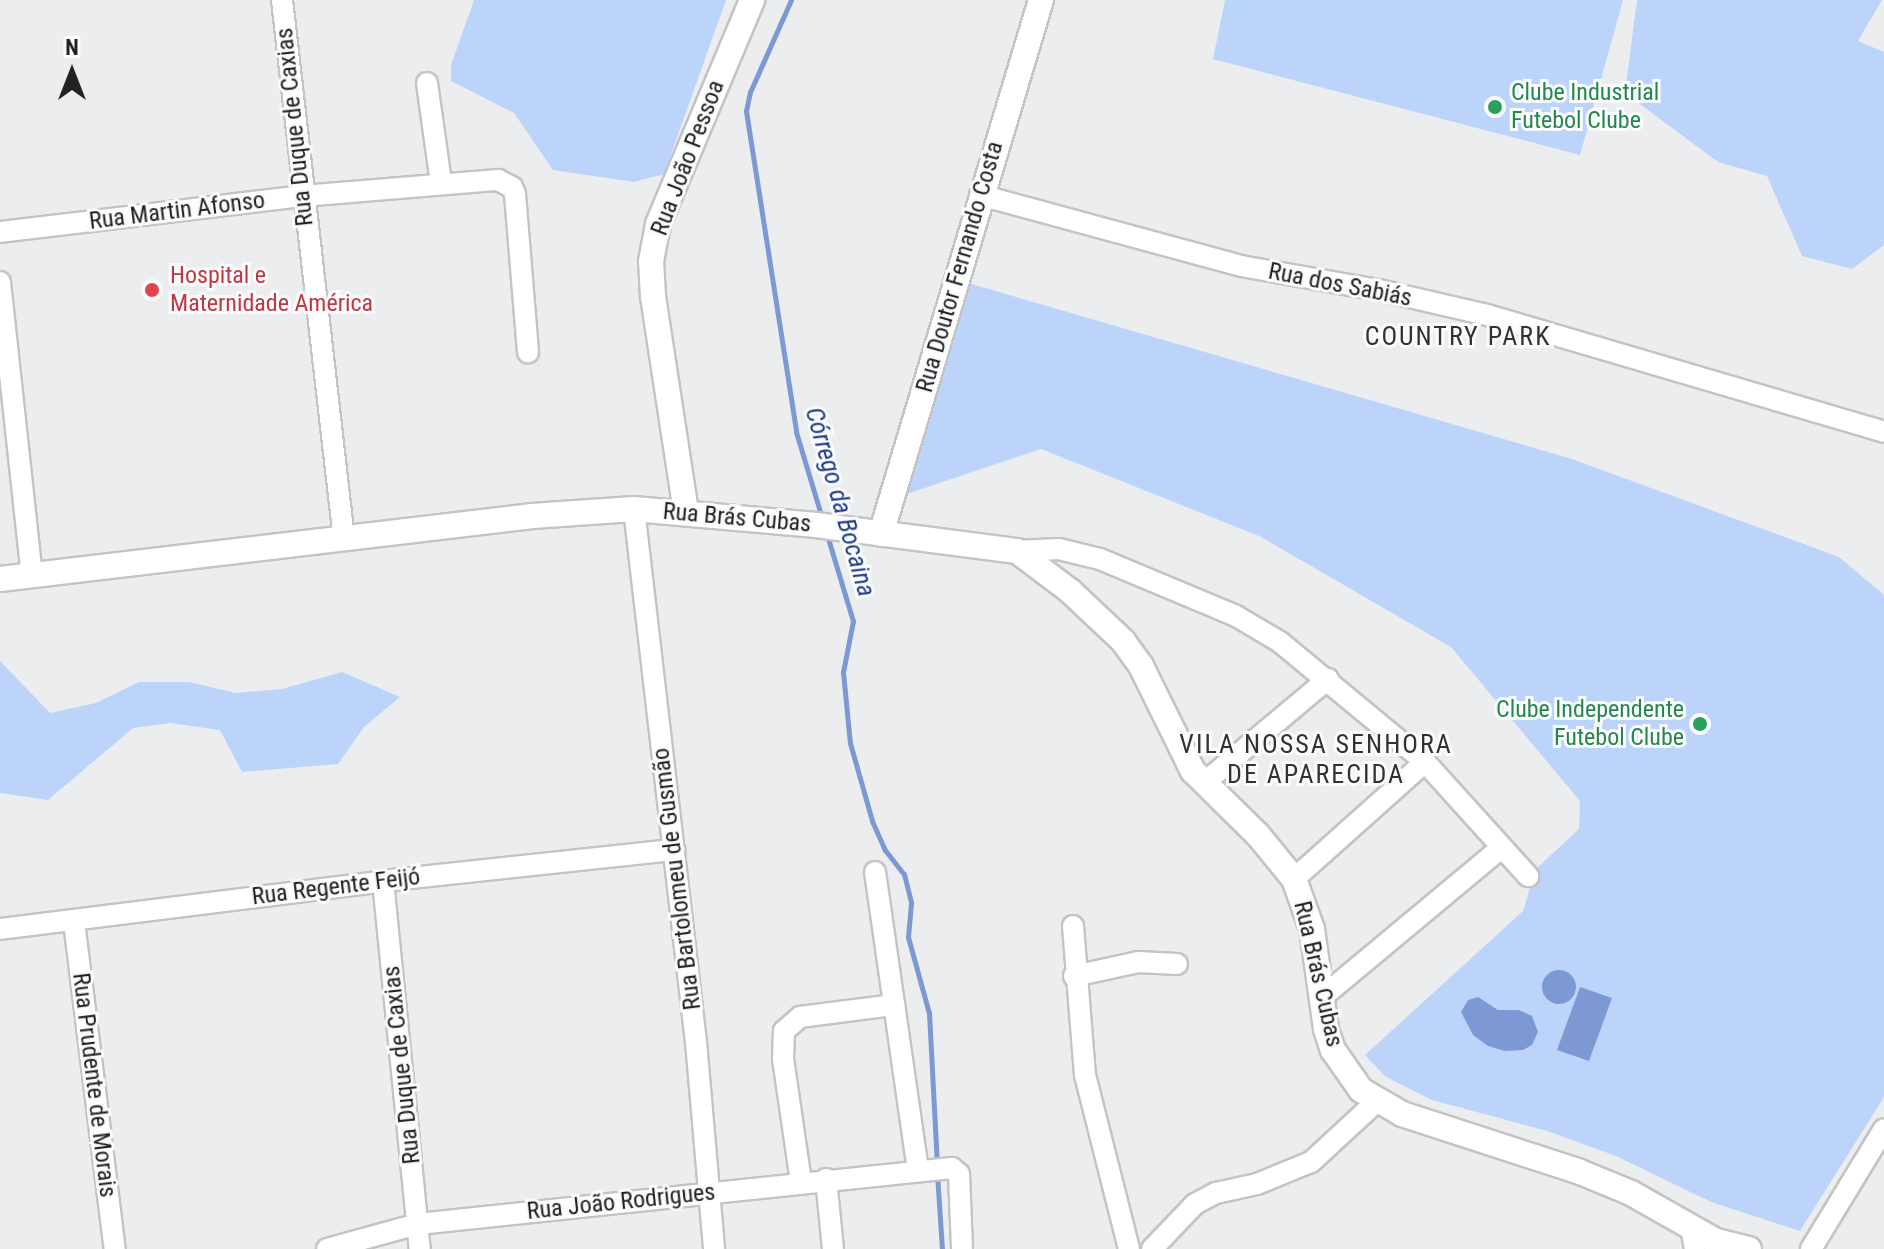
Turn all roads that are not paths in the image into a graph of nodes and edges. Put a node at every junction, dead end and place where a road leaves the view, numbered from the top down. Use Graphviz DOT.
graph roads {
  1 [pos="282,0"];
  2 [pos="752,0"];
  3 [pos="1041,0"];
  4 [pos="427,83"];
  5 [pos="441,183"];
  6 [pos="980,195"];
  7 [pos="302,196"];
  8 [pos="0,232"];
  9 [pos="0,282"];
  10 [pos="528,352"];
  11 [pos="1884,432"];
  12 [pos="634,509"];
  13 [pos="686,512"];
  14 [pos="874,533"];
  15 [pos="344,539"];
  16 [pos="1017,551"];
  17 [pos="32,576"];
  18 [pos="0,579"];
  19 [pos="1328,679"];
  20 [pos="1425,762"];
  21 [pos="1204,783"];
  22 [pos="1501,848"];
  23 [pos="674,850"];
  24 [pos="875,872"];
  25 [pos="1528,876"];
  26 [pos="1294,879"];
  27 [pos="383,881"];
  28 [pos="74,922"];
  29 [pos="1073,926"];
  30 [pos="0,929"];
  31 [pos="1177,964"];
  32 [pos="1074,976"];
  33 [pos="1321,998"];
  34 [pos="894,1005"];
  35 [pos="1376,1102"];
  36 [pos="1884,1129"];
  37 [pos="922,1171"];
  38 [pos="826,1179"];
  39 [pos="801,1182"];
  40 [pos="709,1194"];
  41 [pos="418,1224"];
  42 [pos="1693,1238"];
  43 [pos="115,1249"];
  44 [pos="327,1249"];
  45 [pos="420,1249"];
  46 [pos="714,1249"];
  47 [pos="833,1249"];
  48 [pos="962,1249"];
  49 [pos="1129,1249"];
  50 [pos="1152,1249"];
  51 [pos="1749,1249"];
  52 [pos="1811,1249"];
  1 -- 7 [label="street, Rua Duque de Caxias"];
  2 -- 13 [label="street, Rua João Pessoa"];
  3 -- 6 [label="street, Rua Doutor Fernando Costa"];
  4 -- 5 [label="street"];
  5 -- 7 [label="street, Rua Martin Afonso"];
  5 -- 10 [label="street, Rua Martin Afonso"];
  6 -- 11 [label="street, Rua dos Sabiás"];
  6 -- 14 [label="street, Rua Doutor Fernando Costa"];
  7 -- 8 [label="street, Rua Martin Afonso"];
  7 -- 15 [label="street, Rua Duque de Caxias"];
  9 -- 17 [label="street"];
  12 -- 13 [label="street, Rua Brás Cubas"];
  12 -- 15 [label="street, Rua Brás Cubas"];
  12 -- 23 [label="street, Rua Bartolomeu de Gusmão"];
  13 -- 14 [label="street, Rua Brás Cubas"];
  14 -- 16 [label="street, Rua Brás Cubas"];
  15 -- 17 [label="street, Rua Brás Cubas"];
  16 -- 19 [label="street"];
  16 -- 21 [label="street, Rua Brás Cubas"];
  17 -- 18 [label="street, Rua Brás Cubas"];
  19 -- 20 [label="street"];
  19 -- 21 [label="street"];
  20 -- 22 [label="street"];
  20 -- 26 [label="street"];
  21 -- 26 [label="street, Rua Brás Cubas"];
  22 -- 25 [label="street"];
  22 -- 33 [label="street"];
  23 -- 27 [label="street, Rua Regente Feijó"];
  23 -- 40 [label="street, Rua Bartolomeu de Gusmão"];
  24 -- 34 [label="street"];
  26 -- 33 [label="street, Rua Brás Cubas"];
  27 -- 28 [label="street, Rua Regente Feijó"];
  27 -- 41 [label="street, Rua Duque de Caxias"];
  28 -- 30 [label="street, Rua Regente Feijó"];
  28 -- 43 [label="street, Rua Prudente de Morais"];
  29 -- 32 [label="street"];
  31 -- 32 [label="street"];
  32 -- 49 [label="street"];
  33 -- 35 [label="street, Rua Brás Cubas"];
  34 -- 37 [label="street"];
  34 -- 39 [label="street"];
  35 -- 42 [label="street, Rua Brás Cubas"];
  35 -- 50 [label="street"];
  36 -- 52 [label="street"];
  37 -- 38 [label="street, Rua João Rodrigues"];
  37 -- 48 [label="street, Rua João Rodrigues"];
  38 -- 39 [label="street, Rua João Rodrigues"];
  38 -- 47 [label="street"];
  39 -- 40 [label="street, Rua João Rodrigues"];
  40 -- 41 [label="street, Rua João Rodrigues"];
  40 -- 46 [label="street, Rua Bartolomeu de Gusmão"];
  41 -- 44 [label="street, Rua João Rodrigues"];
  41 -- 45 [label="street, Rua Duque de Caxias"];
  42 -- 51 [label="street, Rua Brás Cubas"];
}
